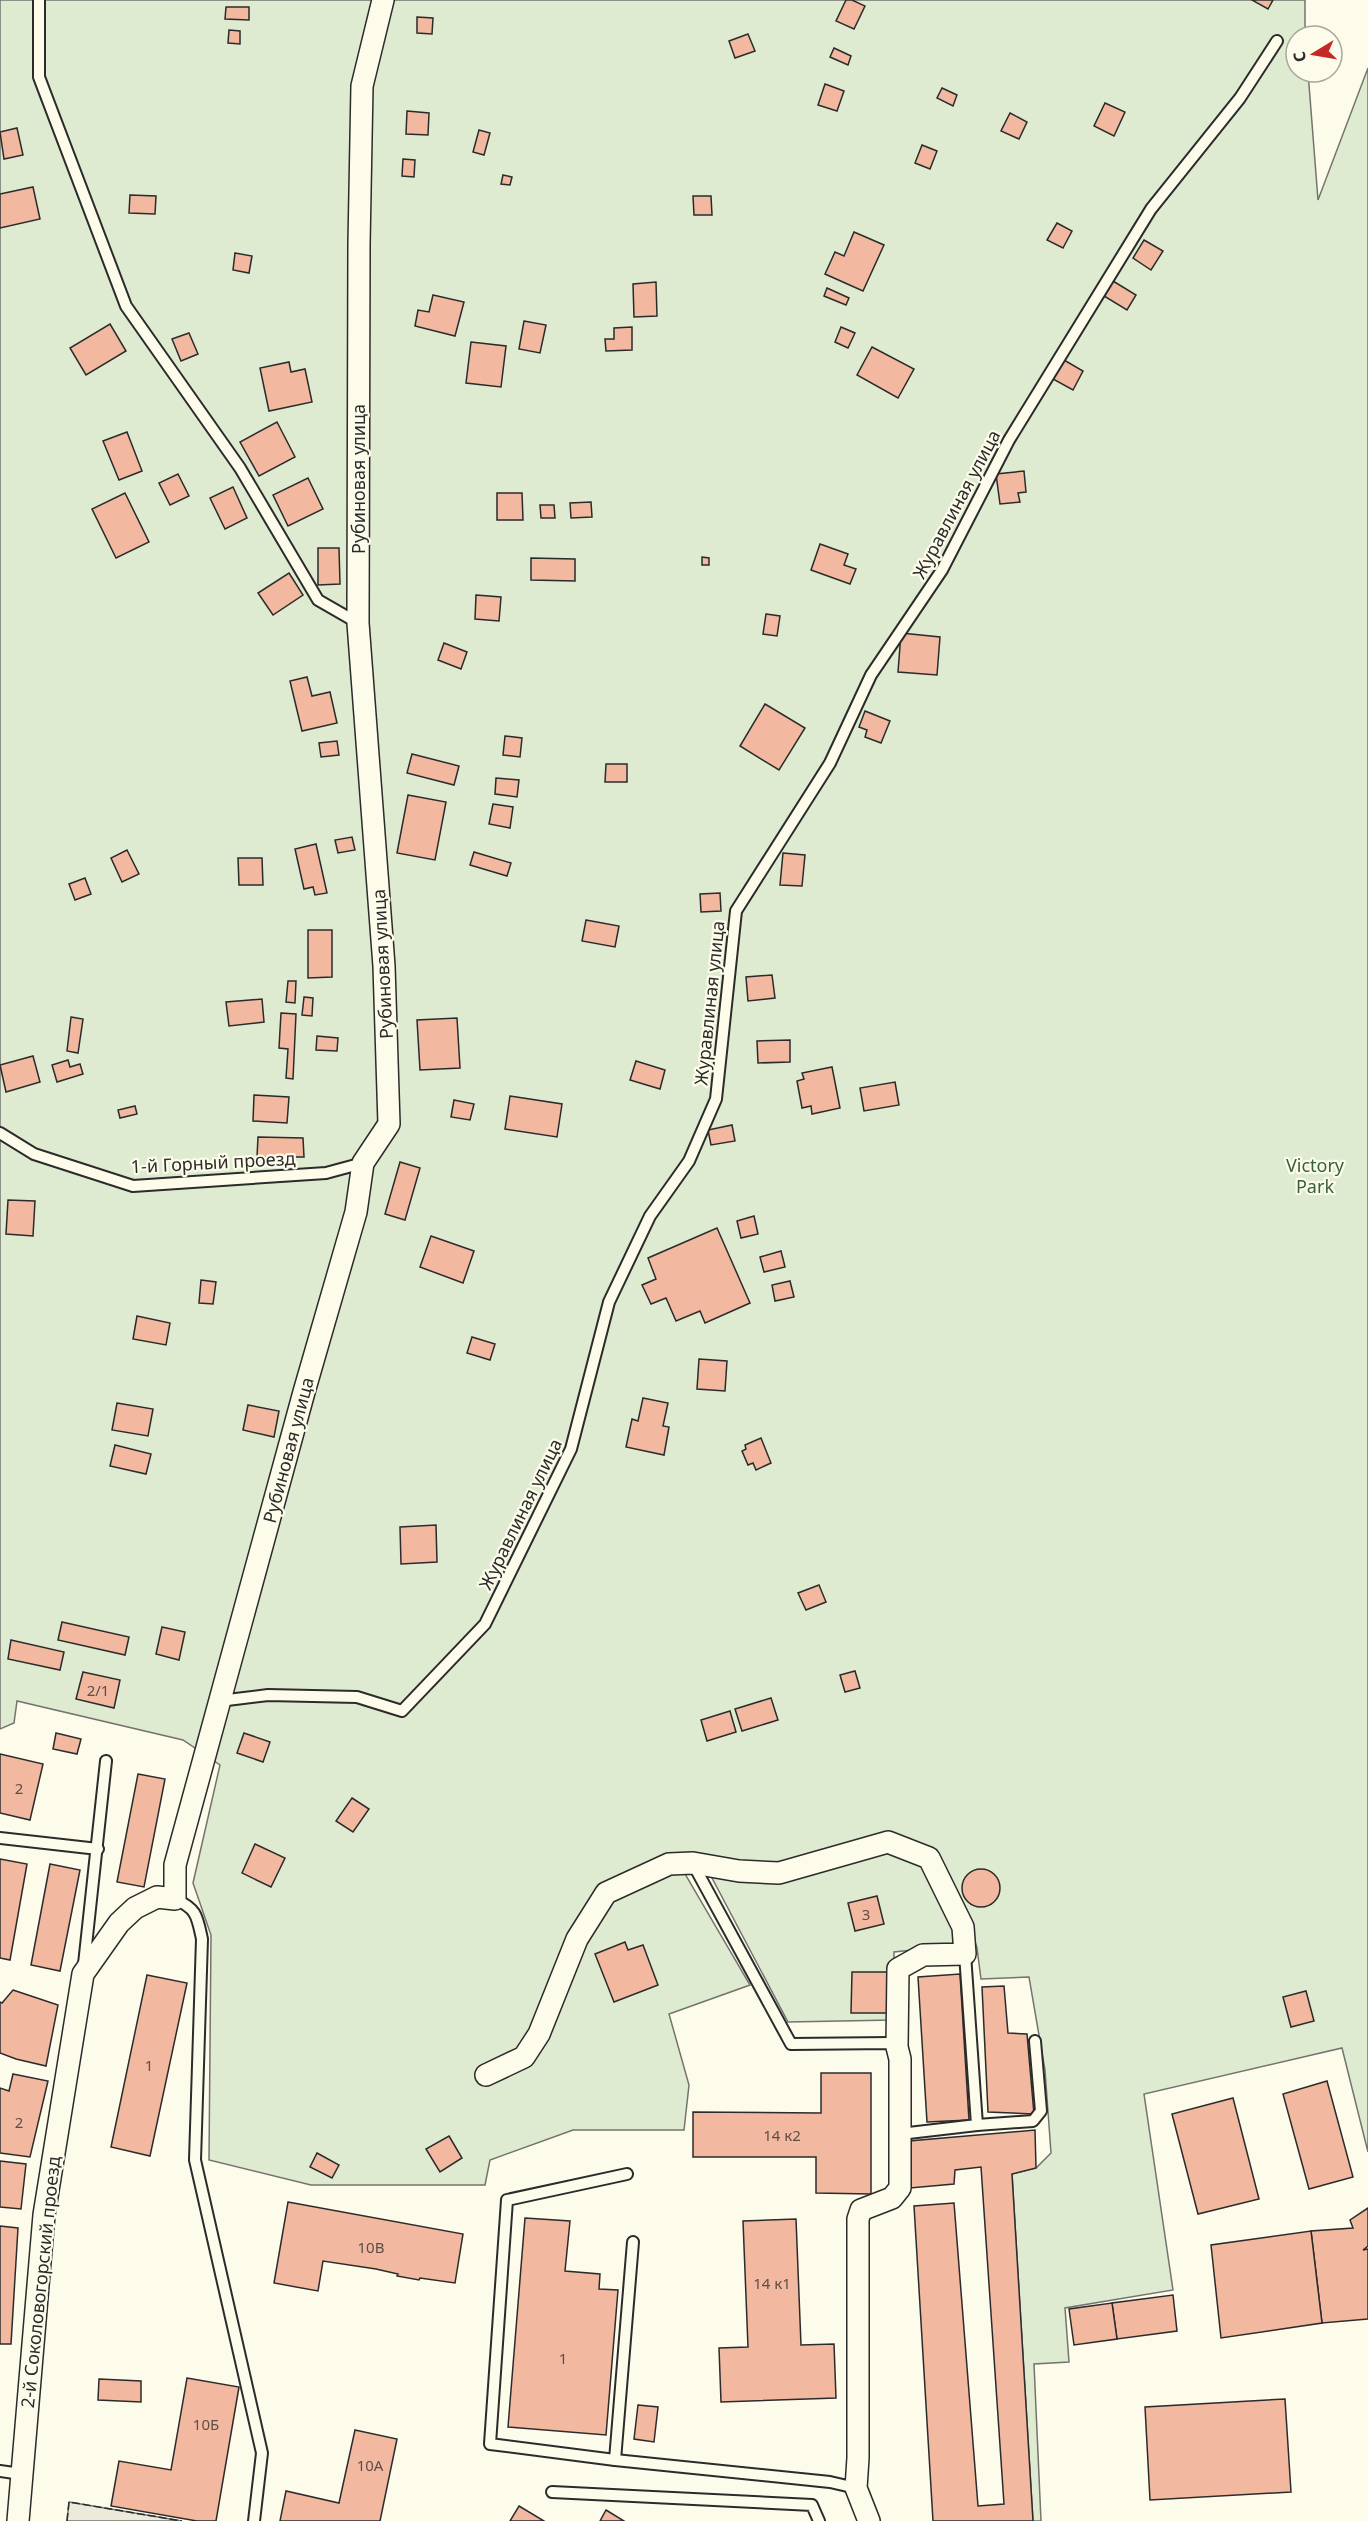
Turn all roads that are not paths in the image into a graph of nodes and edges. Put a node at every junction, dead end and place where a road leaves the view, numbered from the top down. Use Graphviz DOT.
graph roads {
  1 [pos="39,0"];
  2 [pos="383,0"];
  3 [pos="1277,41"];
  4 [pos="358,622"];
  5 [pos="0,1133"];
  6 [pos="363,1163"];
  7 [pos="219,1701"];
  8 [pos="106,1761"];
  9 [pos="0,1838"];
  10 [pos="98,1849"];
  11 [pos="693,1863"];
  12 [pos="175,1899"];
  13 [pos="965,1954"];
  14 [pos="83,1974"];
  15 [pos="1035,2041"];
  16 [pos="897,2047"];
  17 [pos="486,2075"];
  18 [pos="977,2125"];
  19 [pos="900,2134"];
  20 [pos="627,2174"];
  21 [pos="633,2242"];
  22 [pos="615,2460"];
  23 [pos="0,2471"];
  24 [pos="21,2474"];
  25 [pos="856,2488"];
  26 [pos="552,2492"];
  27 [pos="18,2521"];
  28 [pos="254,2521"];
  29 [pos="819,2521"];
  30 [pos="869,2521"];
  1 -- 4 [label="lane"];
  2 -- 4 [label="street, Рубиновая улица"];
  3 -- 7 [label="lane, Журавлиная улица"];
  4 -- 6 [label="street, Рубиновая улица"];
  5 -- 6 [label="lane, 1-й Горный проезд"];
  6 -- 7 [label="street, Рубиновая улица"];
  7 -- 12 [label="street, Рубиновая улица"];
  8 -- 10 [label="lane"];
  9 -- 10 [label="lane"];
  10 -- 14 [label="lane"];
  11 -- 13 [label="street"];
  11 -- 16 [label="lane"];
  11 -- 17 [label="street"];
  12 -- 14 [label="street"];
  12 -- 28 [label="lane"];
  13 -- 16 [label="street"];
  13 -- 18 [label="lane"];
  14 -- 24 [label="street, 2-й Соколовогорский проезд"];
  15 -- 18 [label="lane"];
  16 -- 19 [label="street"];
  18 -- 19 [label="lane"];
  19 -- 25 [label="street"];
  20 -- 22 [label="lane"];
  21 -- 22 [label="lane"];
  22 -- 25 [label="lane"];
  23 -- 24 [label="lane"];
  24 -- 27 [label="street, 2-й Соколовогорский проезд"];
  25 -- 30 [label="street"];
  26 -- 29 [label="lane"];
}
